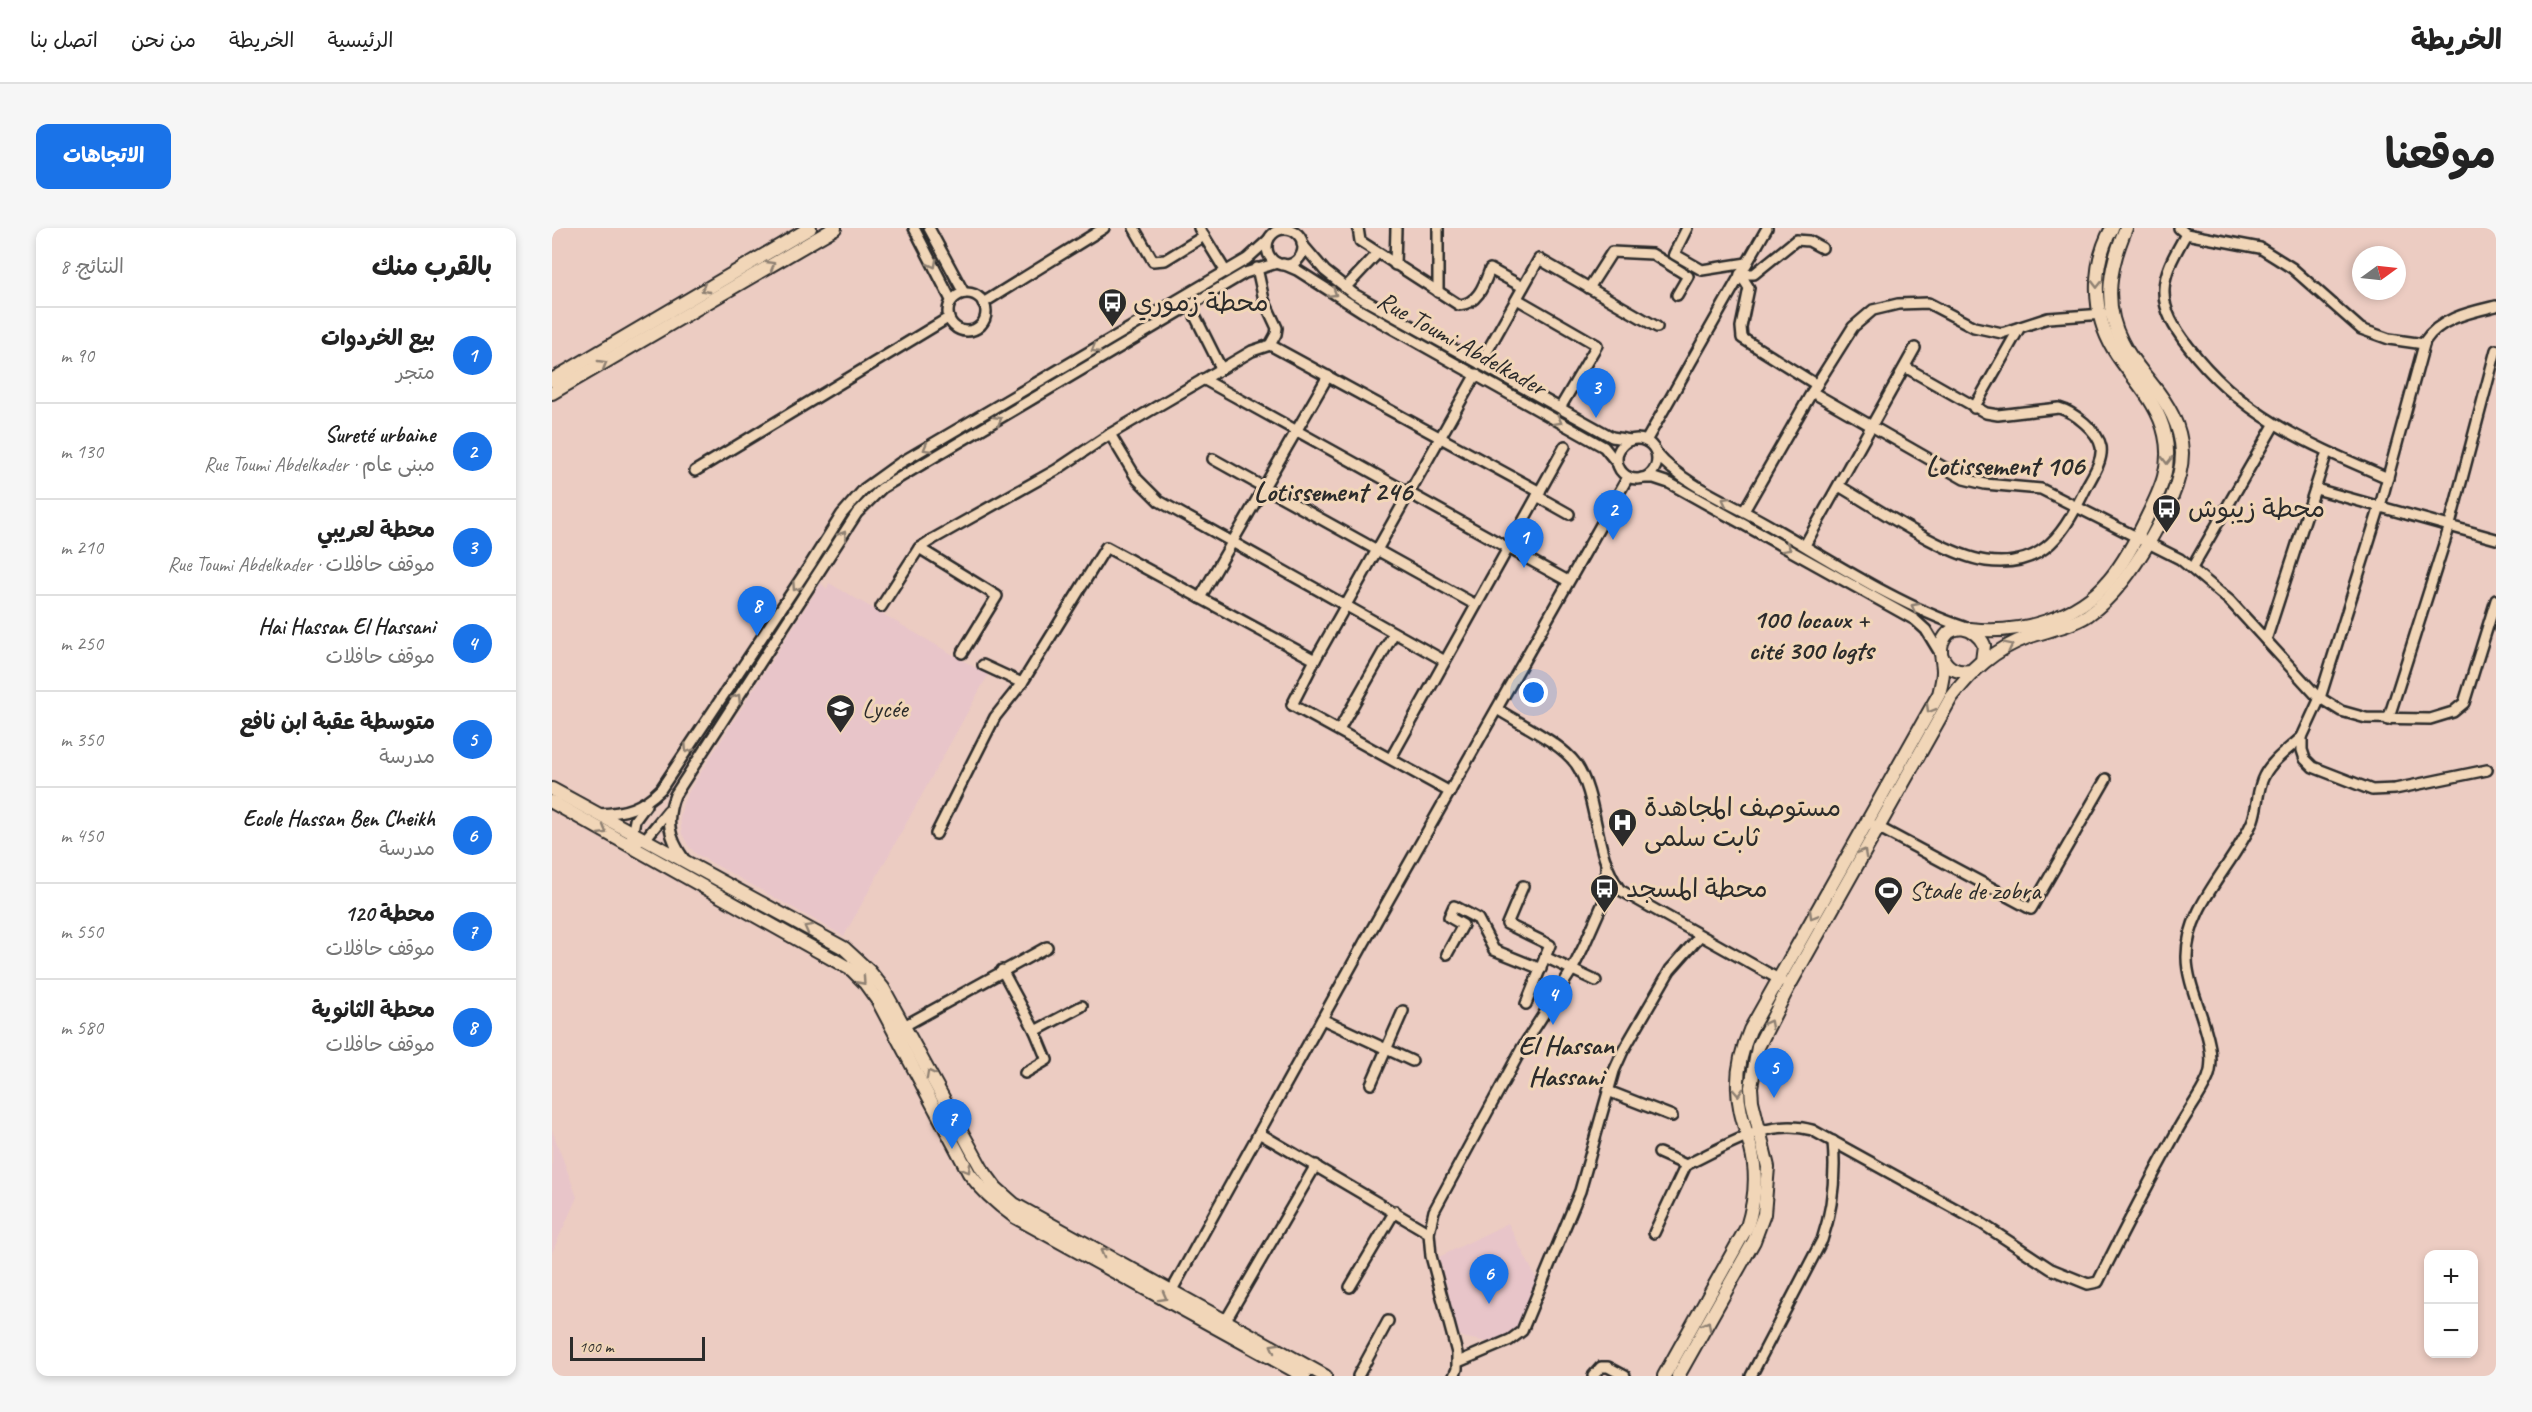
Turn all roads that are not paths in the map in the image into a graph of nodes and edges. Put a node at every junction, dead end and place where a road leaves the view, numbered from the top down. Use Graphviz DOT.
graph roads {
  1 [pos="810,228"];
  2 [pos="835,228"];
  3 [pos="914,228"];
  4 [pos="929,228"];
  5 [pos="1104,228"];
  6 [pos="1134,228"];
  7 [pos="1358,228"];
  8 [pos="1396,228"];
  9 [pos="1438,228"];
  10 [pos="1687,228"];
  11 [pos="1767,228"];
  12 [pos="2112,228"];
  13 [pos="2126,228"];
  14 [pos="1296,231"];
  15 [pos="2182,231"];
  16 [pos="1202,232"];
  17 [pos="1272,233"];
  18 [pos="1302,244"];
  19 [pos="1822,248"];
  20 [pos="1377,254"];
  21 [pos="1747,263"];
  22 [pos="1280,264"];
  23 [pos="1395,265"];
  24 [pos="1257,268"];
  25 [pos="1226,272"];
  26 [pos="1740,274"];
  27 [pos="1524,287"];
  28 [pos="1345,288"];
  29 [pos="1589,288"];
  30 [pos="1438,292"];
  31 [pos="964,293"];
  32 [pos="1677,295"];
  33 [pos="1517,299"];
  34 [pos="951,300"];
  35 [pos="983,303"];
  36 [pos="2496,306"];
  37 [pos="2113,313"];
  38 [pos="2100,314"];
  39 [pos="1195,315"];
  40 [pos="948,318"];
  41 [pos="1658,327"];
  42 [pos="2020,327"];
  43 [pos="2424,344"];
  44 [pos="1270,345"];
  45 [pos="1916,348"];
  46 [pos="2496,350"];
  47 [pos="1480,364"];
  48 [pos="1905,367"];
  49 [pos="1221,368"];
  50 [pos="1476,375"];
  51 [pos="1328,376"];
  52 [pos="1203,379"];
  53 [pos="552,380"];
  54 [pos="1814,389"];
  55 [pos="552,393"];
  56 [pos="1560,408"];
  57 [pos="1974,408"];
  58 [pos="2274,424"];
  59 [pos="1871,428"];
  60 [pos="1296,431"];
  61 [pos="1110,434"];
  62 [pos="1441,437"];
  63 [pos="1630,440"];
  64 [pos="1646,441"];
  65 [pos="1565,446"];
  66 [pos="2327,452"];
  67 [pos="1657,454"];
  68 [pos="1213,459"];
  69 [pos="1617,463"];
  70 [pos="695,471"];
  71 [pos="1628,477"];
  72 [pos="1642,478"];
  73 [pos="2388,478"];
  74 [pos="1839,486"];
  75 [pos="1264,487"];
  76 [pos="2316,489"];
  77 [pos="1409,493"];
  78 [pos="1538,494"];
  79 [pos="2380,506"];
  80 [pos="2077,507"];
  81 [pos="1744,511"];
  82 [pos="1569,514"];
  83 [pos="2449,528"];
  84 [pos="2143,539"];
  85 [pos="2496,539"];
  86 [pos="1232,542"];
  87 [pos="1805,545"];
  88 [pos="1509,547"];
  89 [pos="919,548"];
  90 [pos="1376,551"];
  91 [pos="2192,568"];
  92 [pos="1569,581"];
  93 [pos="1200,598"];
  94 [pos="2496,600"];
  95 [pos="1476,605"];
  96 [pos="1345,606"];
  97 [pos="881,607"];
  98 [pos="1969,629"];
  99 [pos="1394,633"];
  100 [pos="2266,640"];
  101 [pos="962,653"];
  102 [pos="1941,654"];
  103 [pos="1315,660"];
  104 [pos="1445,661"];
  105 [pos="983,665"];
  106 [pos="1977,667"];
  107 [pos="1022,683"];
  108 [pos="2320,698"];
  109 [pos="1497,709"];
  110 [pos="2388,720"];
  111 [pos="1339,730"];
  112 [pos="2302,737"];
  113 [pos="1390,758"];
  114 [pos="2487,770"];
  115 [pos="2106,779"];
  116 [pos="552,789"];
  117 [pos="1450,792"];
  118 [pos="652,798"];
  119 [pos="552,802"];
  120 [pos="668,811"];
  121 [pos="598,814"];
  122 [pos="1872,825"];
  123 [pos="631,831"];
  124 [pos="936,834"];
  125 [pos="646,838"];
  126 [pos="630,846"];
  127 [pos="684,859"];
  128 [pos="1606,862"];
  129 [pos="1523,886"];
  130 [pos="1629,897"];
  131 [pos="1604,902"];
  132 [pos="1700,936"];
  133 [pos="1047,947"];
  134 [pos="1448,954"];
  135 [pos="1545,957"];
  136 [pos="1540,969"];
  137 [pos="1002,970"];
  138 [pos="1572,970"];
  139 [pos="1778,978"];
  140 [pos="1596,981"];
  141 [pos="1789,986"];
  142 [pos="1526,1004"];
  143 [pos="1082,1006"];
  144 [pos="1403,1011"];
  145 [pos="1322,1019"];
  146 [pos="903,1026"];
  147 [pos="1035,1031"];
  148 [pos="1386,1049"];
  149 [pos="1412,1061"];
  150 [pos="1025,1073"];
  151 [pos="1371,1084"];
  152 [pos="1608,1091"];
  153 [pos="1671,1116"];
  154 [pos="1760,1131"];
  155 [pos="1259,1133"];
  156 [pos="1748,1136"];
  157 [pos="1833,1141"];
  158 [pos="1659,1153"];
  159 [pos="1316,1165"];
  160 [pos="1686,1165"];
  161 [pos="1395,1211"];
  162 [pos="1430,1233"];
  163 [pos="1654,1233"];
  164 [pos="1350,1287"];
  165 [pos="1172,1290"];
  166 [pos="1226,1320"];
  167 [pos="1388,1321"];
  168 [pos="1458,1362"];
  169 [pos="1304,1376"];
  170 [pos="1325,1376"];
  171 [pos="1359,1376"];
  172 [pos="1454,1376"];
  173 [pos="1593,1376"];
  174 [pos="1626,1376"];
  175 [pos="1664,1376"];
  176 [pos="1678,1376"];
  177 [pos="1751,1376"];
  1 -- 53 [label="street, one-way"];
  55 -- 2 [label="street, one-way"];
  3 -- 34 [label="street, one-way"];
  4 -- 31 [label="street"];
  5 -- 35 [label="street"];
  6 -- 16 [label="street"];
  7 -- 20 [label="street"];
  8 -- 23 [label="street"];
  9 -- 30 [label="street"];
  10 -- 21 [label="street"];
  11 -- 21 [label="street"];
  12 -- 38 [label="street, one-way"];
  13 -- 37 [label="street"];
  14 -- 17 [label="street"];
  14 -- 18 [label="street"];
  15 -- 43 [label="street"];
  15 -- 58 [label="street"];
  16 -- 25 [label="street"];
  17 -- 22 [label="street"];
  17 -- 25 [label="street"];
  18 -- 22 [label="street"];
  18 -- 28 [label="street, Rue Toumi Abdelkader"];
  19 -- 26 [label="street"];
  20 -- 23 [label="street"];
  20 -- 28 [label="street"];
  21 -- 26 [label="street"];
  22 -- 24 [label="street"];
  22 -- 50 [label="street, Rue Toumi Abdelkader, one-way"];
  23 -- 30 [label="street"];
  24 -- 44 [label="street"];
  120 -- 24 [label="street, one-way"];
  25 -- 118 [label="street, one-way"];
  26 -- 54 [label="street"];
  26 -- 64 [label="street"];
  27 -- 29 [label="street"];
  27 -- 30 [label="street"];
  27 -- 33 [label="street"];
  28 -- 47 [label="street, Rue Toumi Abdelkader"];
  29 -- 32 [label="street"];
  29 -- 41 [label="street"];
  31 -- 34 [label="street"];
  31 -- 35 [label="street"];
  33 -- 47 [label="street"];
  33 -- 56 [label="street"];
  34 -- 40 [label="street"];
  35 -- 40 [label="street"];
  36 -- 43 [label="street"];
  37 -- 38 [label="street"];
  37 -- 84 [label="street"];
  38 -- 42 [label="street"];
  38 -- 84 [label="street, one-way"];
  39 -- 49 [label="street"];
  40 -- 70 [label="street"];
  42 -- 54 [label="street"];
  42 -- 57 [label="street"];
  43 -- 73 [label="street"];
  44 -- 49 [label="street"];
  44 -- 51 [label="street"];
  45 -- 48 [label="street"];
  46 -- 83 [label="street"];
  47 -- 56 [label="street, Rue Toumi Abdelkader"];
  48 -- 57 [label="street"];
  48 -- 59 [label="street"];
  49 -- 52 [label="street"];
  50 -- 62 [label="street"];
  50 -- 69 [label="street, Rue Toumi Abdelkader, one-way"];
  51 -- 60 [label="street"];
  51 -- 62 [label="street"];
  52 -- 60 [label="street"];
  52 -- 61 [label="street"];
  54 -- 59 [label="street"];
  54 -- 81 [label="street"];
  56 -- 63 [label="street, Rue Toumi Abdelkader"];
  57 -- 80 [label="street"];
  58 -- 66 [label="street"];
  58 -- 91 [label="street"];
  59 -- 74 [label="street"];
  59 -- 80 [label="street"];
  60 -- 75 [label="street"];
  60 -- 77 [label="street"];
  61 -- 86 [label="street"];
  61 -- 89 [label="street"];
  62 -- 77 [label="street"];
  62 -- 78 [label="street"];
  63 -- 64 [label="street"];
  63 -- 69 [label="street"];
  64 -- 67 [label="street"];
  65 -- 78 [label="street"];
  66 -- 73 [label="street"];
  66 -- 76 [label="street"];
  67 -- 72 [label="street"];
  81 -- 67 [label="street, one-way"];
  68 -- 75 [label="street"];
  69 -- 71 [label="street"];
  71 -- 72 [label="street"];
  71 -- 92 [label="street"];
  72 -- 102 [label="street, one-way"];
  73 -- 79 [label="street"];
  74 -- 80 [label="street"];
  74 -- 87 [label="street"];
  75 -- 86 [label="street"];
  75 -- 90 [label="street"];
  76 -- 79 [label="street"];
  76 -- 100 [label="street"];
  77 -- 88 [label="street"];
  77 -- 90 [label="street"];
  78 -- 82 [label="street"];
  78 -- 88 [label="street"];
  79 -- 83 [label="street"];
  79 -- 108 [label="street"];
  80 -- 84 [label="street"];
  81 -- 87 [label="street"];
  83 -- 85 [label="street"];
  83 -- 110 [label="street"];
  84 -- 91 [label="street"];
  84 -- 98 [label="street"];
  106 -- 84 [label="street, one-way"];
  86 -- 93 [label="street"];
  86 -- 96 [label="street"];
  98 -- 87 [label="street, one-way"];
  88 -- 92 [label="street"];
  88 -- 95 [label="street"];
  89 -- 97 [label="street"];
  89 -- 101 [label="street"];
  90 -- 95 [label="street"];
  90 -- 96 [label="street"];
  91 -- 100 [label="street"];
  92 -- 109 [label="street"];
  93 -- 103 [label="street"];
  93 -- 107 [label="street"];
  94 -- 110 [label="street"];
  95 -- 104 [label="street"];
  96 -- 99 [label="street"];
  96 -- 103 [label="street"];
  98 -- 102 [label="street"];
  98 -- 106 [label="street"];
  99 -- 104 [label="street"];
  99 -- 111 [label="street"];
  100 -- 108 [label="street"];
  102 -- 106 [label="street"];
  102 -- 122 [label="street, one-way"];
  103 -- 111 [label="street"];
  104 -- 113 [label="street"];
  105 -- 107 [label="street"];
  106 -- 122 [label="street"];
  107 -- 124 [label="street"];
  108 -- 110 [label="street"];
  108 -- 112 [label="street"];
  109 -- 117 [label="street"];
  109 -- 128 [label="street"];
  111 -- 113 [label="street"];
  112 -- 114 [label="street"];
  112 -- 157 [label="street"];
  113 -- 117 [label="street"];
  115 -- 122 [label="street"];
  116 -- 121 [label="street"];
  117 -- 145 [label="street"];
  118 -- 121 [label="street"];
  118 -- 123 [label="street"];
  119 -- 126 [label="street, one-way"];
  120 -- 125 [label="street"];
  120 -- 127 [label="street"];
  121 -- 123 [label="street"];
  122 -- 139 [label="street, one-way"];
  141 -- 122 [label="street, one-way"];
  123 -- 125 [label="street"];
  123 -- 126 [label="street"];
  125 -- 126 [label="street"];
  125 -- 127 [label="street"];
  126 -- 169 [label="street, one-way"];
  146 -- 127 [label="street, one-way"];
  128 -- 130 [label="street"];
  128 -- 131 [label="street"];
  129 -- 135 [label="street"];
  130 -- 131 [label="street"];
  130 -- 132 [label="street"];
  131 -- 138 [label="street"];
  132 -- 139 [label="street"];
  132 -- 152 [label="street"];
  133 -- 137 [label="street"];
  134 -- 136 [label="street"];
  135 -- 136 [label="street"];
  135 -- 138 [label="street"];
  136 -- 142 [label="street"];
  137 -- 146 [label="street"];
  137 -- 147 [label="street"];
  138 -- 140 [label="street"];
  138 -- 162 [label="street"];
  139 -- 141 [label="street"];
  139 -- 156 [label="street, one-way"];
  154 -- 141 [label="street, one-way"];
  143 -- 147 [label="street"];
  144 -- 148 [label="street"];
  145 -- 148 [label="street"];
  145 -- 155 [label="street"];
  165 -- 146 [label="street, one-way"];
  147 -- 150 [label="street"];
  148 -- 149 [label="street"];
  148 -- 151 [label="street"];
  152 -- 153 [label="street"];
  152 -- 168 [label="street"];
  154 -- 156 [label="street"];
  154 -- 157 [label="street"];
  176 -- 154 [label="street, one-way"];
  155 -- 159 [label="street"];
  155 -- 165 [label="street"];
  156 -- 160 [label="street"];
  156 -- 175 [label="street"];
  157 -- 177 [label="street"];
  158 -- 160 [label="street"];
  159 -- 161 [label="street"];
  159 -- 166 [label="street"];
  160 -- 163 [label="street"];
  161 -- 162 [label="street"];
  161 -- 164 [label="street"];
  162 -- 168 [label="street"];
  165 -- 166 [label="street"];
  170 -- 166 [label="street, one-way"];
  167 -- 171 [label="street"];
  168 -- 172 [label="street"];
  173 -- 174 [label="street"];
}
